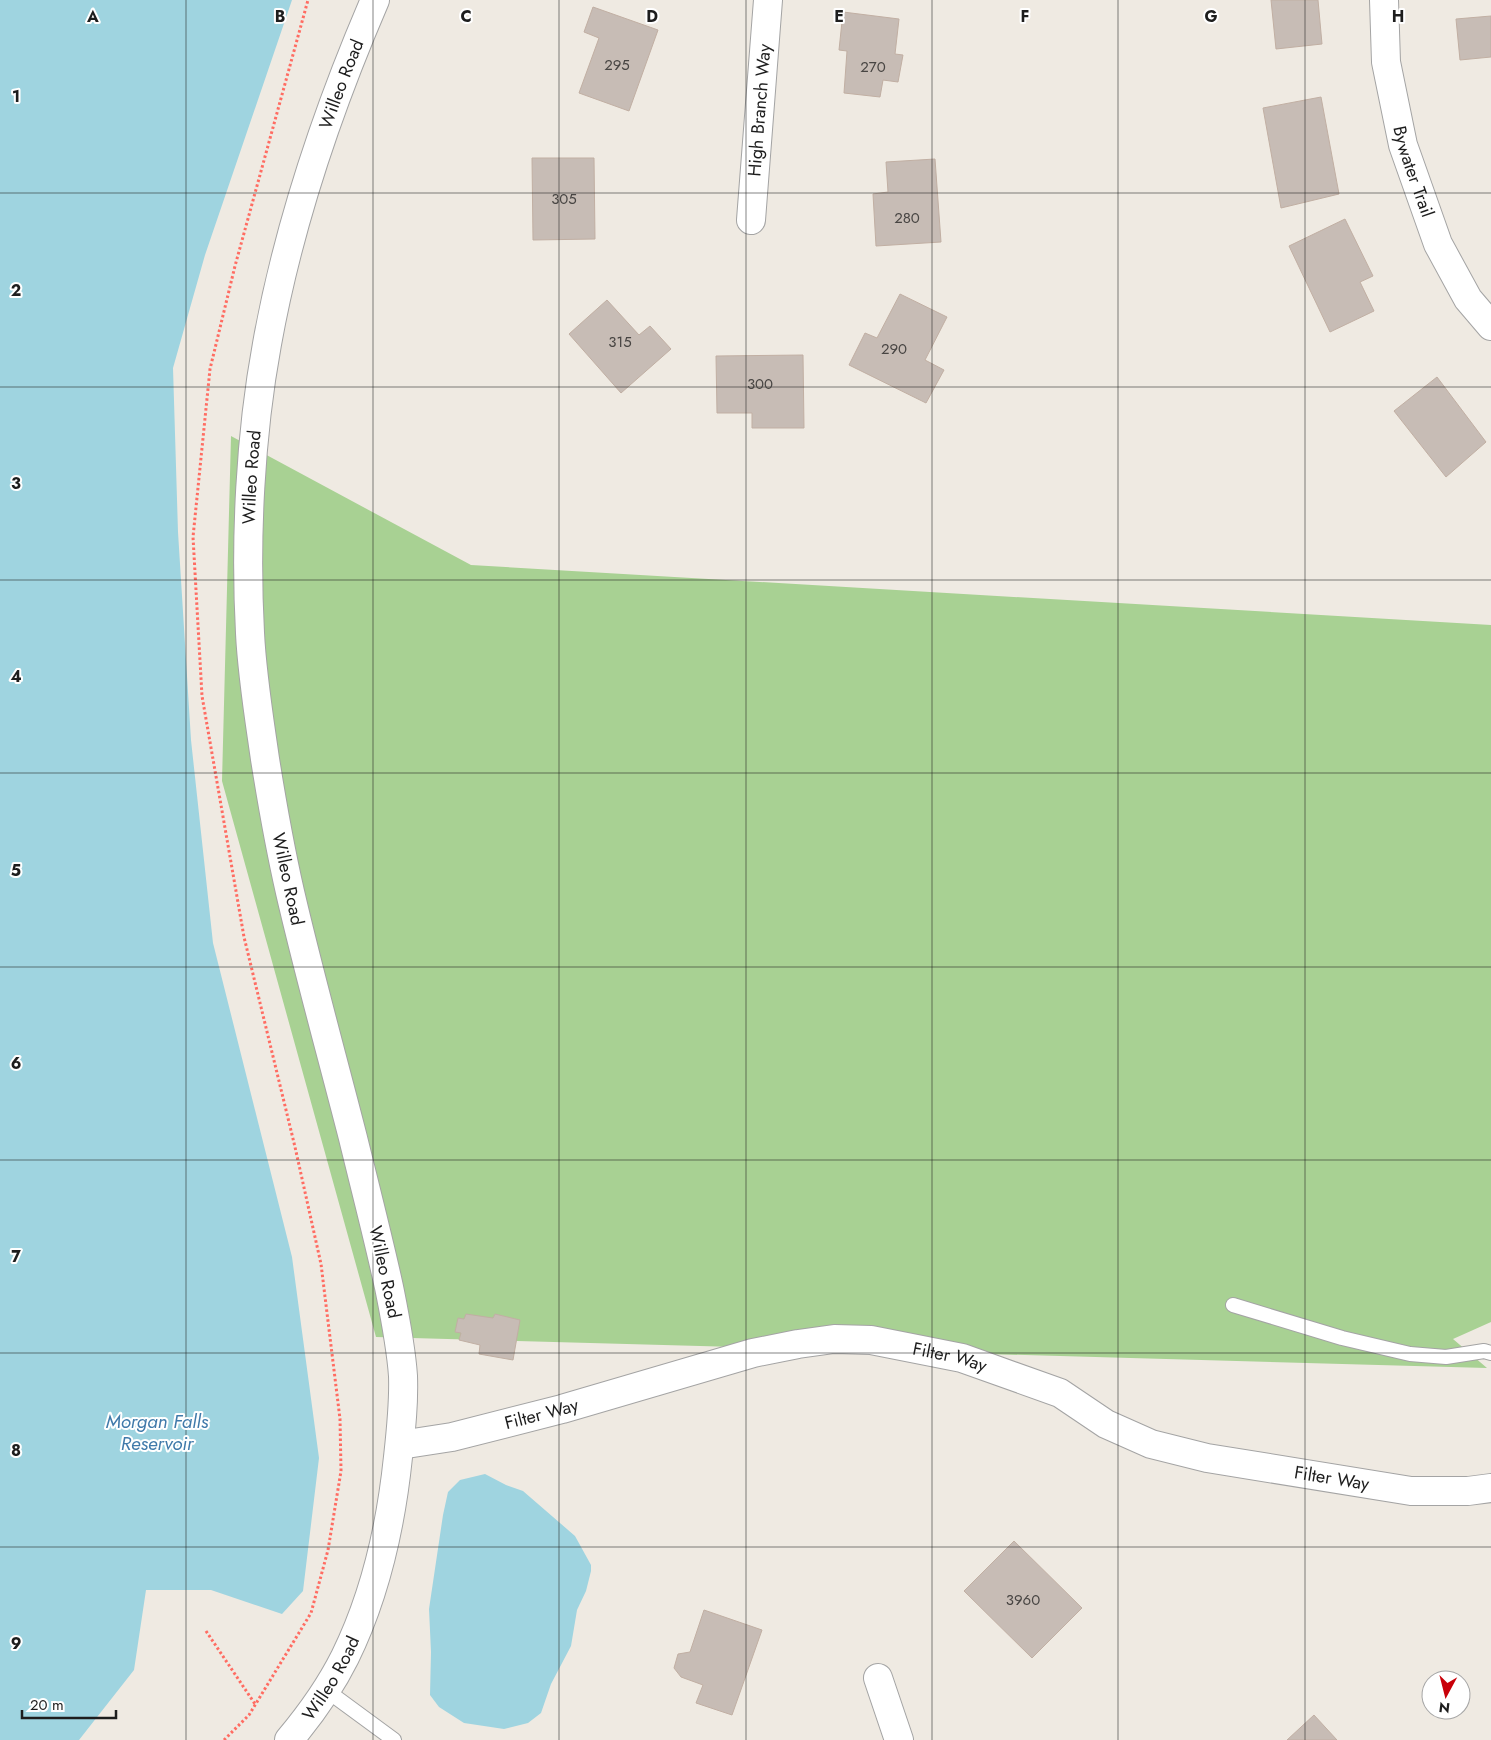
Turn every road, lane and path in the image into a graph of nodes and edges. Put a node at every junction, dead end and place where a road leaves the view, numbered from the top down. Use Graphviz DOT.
graph roads {
  1 [pos="376,0"];
  2 [pos="768,0"];
  3 [pos="1384,0"];
  4 [pos="751,220"];
  5 [pos="1491,326"];
  6 [pos="1233,1305"];
  7 [pos="1491,1353"];
  8 [pos="400,1445"];
  9 [pos="1491,1488"];
  10 [pos="206,1631"];
  11 [pos="878,1678"];
  12 [pos="326,1690"];
  13 [pos="255,1704"];
  14 [pos="289,1740"];
  15 [pos="394,1740"];
  16 [pos="899,1740"];
  1 -- 8 [label="street, Willeo Road"];
  2 -- 4 [label="street, High Branch Way"];
  3 -- 5 [label="street, Bywater Trail"];
  6 -- 7 [label="lane"];
  8 -- 9 [label="street, Filter Way"];
  8 -- 12 [label="street, Willeo Road"];
  10 -- 13 [label="path"];
  11 -- 16 [label="street"];
  12 -- 14 [label="street, Willeo Road"];
  12 -- 15 [label="lane"];
}
